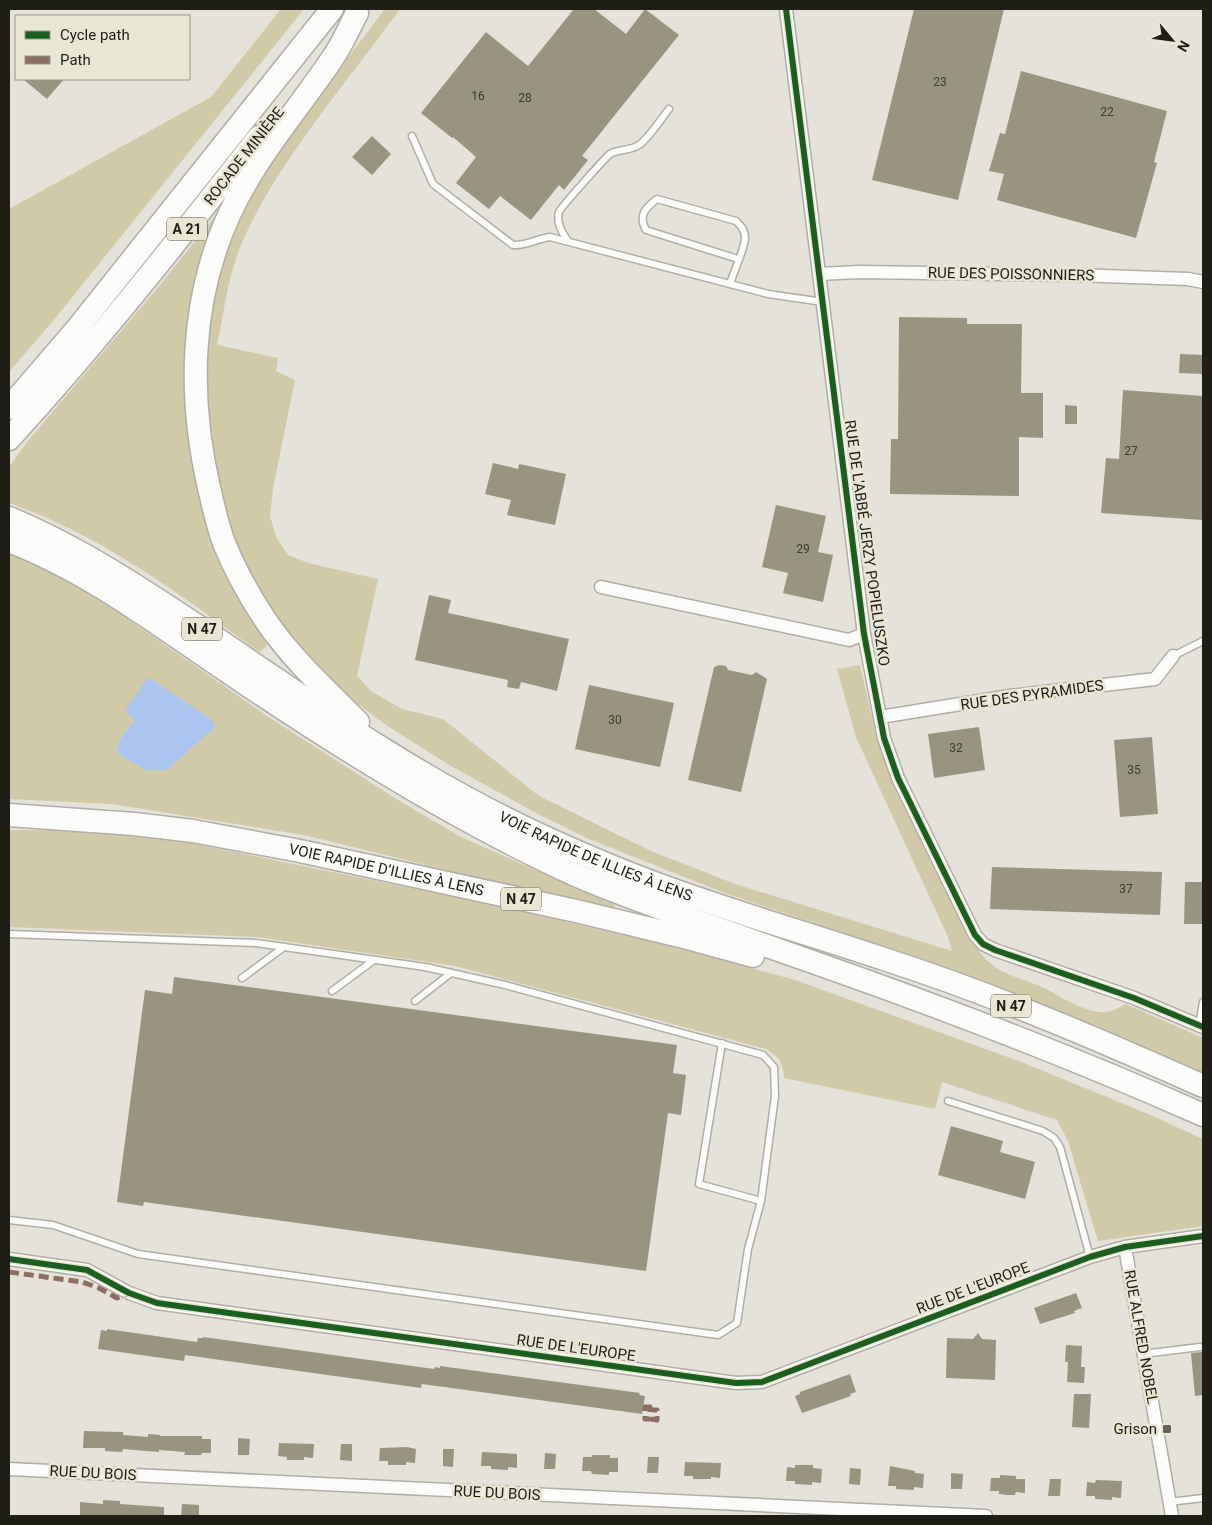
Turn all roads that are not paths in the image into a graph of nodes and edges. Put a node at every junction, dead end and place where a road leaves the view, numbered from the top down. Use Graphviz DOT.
graph roads {
  1 [pos="332,9"];
  2 [pos="786,9"];
  3 [pos="358,11"];
  4 [pos="669,109"];
  5 [pos="412,136"];
  6 [pos="568,240"];
  7 [pos="738,259"];
  8 [pos="819,274"];
  9 [pos="1203,282"];
  10 [pos="730,284"];
  11 [pos="823,302"];
  12 [pos="9,408"];
  13 [pos="9,439"];
  14 [pos="9,518"];
  15 [pos="9,541"];
  16 [pos="601,587"];
  17 [pos="864,634"];
  18 [pos="1203,641"];
  19 [pos="1173,656"];
  20 [pos="880,717"];
  21 [pos="388,753"];
  22 [pos="9,814"];
  23 [pos="9,934"];
  24 [pos="284,946"];
  25 [pos="374,960"];
  26 [pos="451,973"];
  27 [pos="846,974"];
  28 [pos="242,978"];
  29 [pos="332,991"];
  30 [pos="415,1001"];
  31 [pos="1203,1002"];
  32 [pos="1201,1026"];
  33 [pos="722,1043"];
  34 [pos="1203,1086"];
  35 [pos="948,1101"];
  36 [pos="1203,1115"];
  37 [pos="761,1201"];
  38 [pos="9,1220"];
  39 [pos="1203,1236"];
  40 [pos="1126,1247"];
  41 [pos="1090,1258"];
  42 [pos="9,1259"];
  43 [pos="1200,1347"];
  44 [pos="1143,1354"];
  45 [pos="9,1469"];
  46 [pos="1203,1498"];
  47 [pos="1169,1502"];
  48 [pos="986,1516"];
  49 [pos="1172,1516"];
  1 -- 12 [label="highway, ROCADE MINIÈRE / A 21"];
  2 -- 8 [label="street, RUE DE L'ABBÉ JERZY POPIELUSZKO"];
  3 -- 13 [label="highway, ROCADE MINIÈRE / A 21"];
  3 -- 21 [label="highway"];
  4 -- 6 [label="lane"];
  5 -- 6 [label="lane"];
  6 -- 10 [label="lane"];
  7 -- 7 [label="lane"];
  7 -- 10 [label="lane"];
  8 -- 9 [label="street, RUE DES POISSONNIERS"];
  8 -- 11 [label="street, RUE DE L'ABBÉ JERZY POPIELUSZKO"];
  10 -- 11 [label="lane"];
  11 -- 17 [label="street, RUE DE L'ABBÉ JERZY POPIELUSZKO"];
  14 -- 21 [label="highway, N 47"];
  15 -- 27 [label="highway"];
  16 -- 17 [label="street"];
  17 -- 20 [label="street, RUE DE L'ABBÉ JERZY POPIELUSZKO"];
  18 -- 19 [label="lane"];
  19 -- 20 [label="street, RUE DES PYRAMIDES"];
  20 -- 32 [label="street, RUE DE L'ABBÉ JERZY POPIELUSZKO"];
  21 -- 34 [label="highway, VOIE RAPIDE DE ILLIES À LENS / N 47"];
  22 -- 27 [label="highway, VOIE RAPIDE D’ILLIES À LENS / N 47"];
  23 -- 24 [label="lane"];
  24 -- 25 [label="lane"];
  24 -- 28 [label="lane"];
  25 -- 26 [label="lane"];
  25 -- 29 [label="lane"];
  26 -- 30 [label="lane"];
  26 -- 33 [label="lane"];
  27 -- 36 [label="highway, N 47"];
  31 -- 32 [label="lane"];
  33 -- 37 [label="lane"];
  33 -- 37 [label="lane"];
  35 -- 41 [label="lane"];
  37 -- 38 [label="lane"];
  39 -- 40 [label="street, RUE DE L'EUROPE"];
  40 -- 41 [label="street, RUE DE L'EUROPE"];
  40 -- 44 [label="street, RUE ALFRED NOBEL"];
  41 -- 42 [label="street, RUE DE L'EUROPE"];
  43 -- 44 [label="lane"];
  44 -- 47 [label="street, RUE ALFRED NOBEL"];
  45 -- 48 [label="street, RUE DU BOIS"];
  46 -- 47 [label="lane"];
  47 -- 49 [label="street, RUE ALFRED NOBEL"];
}
